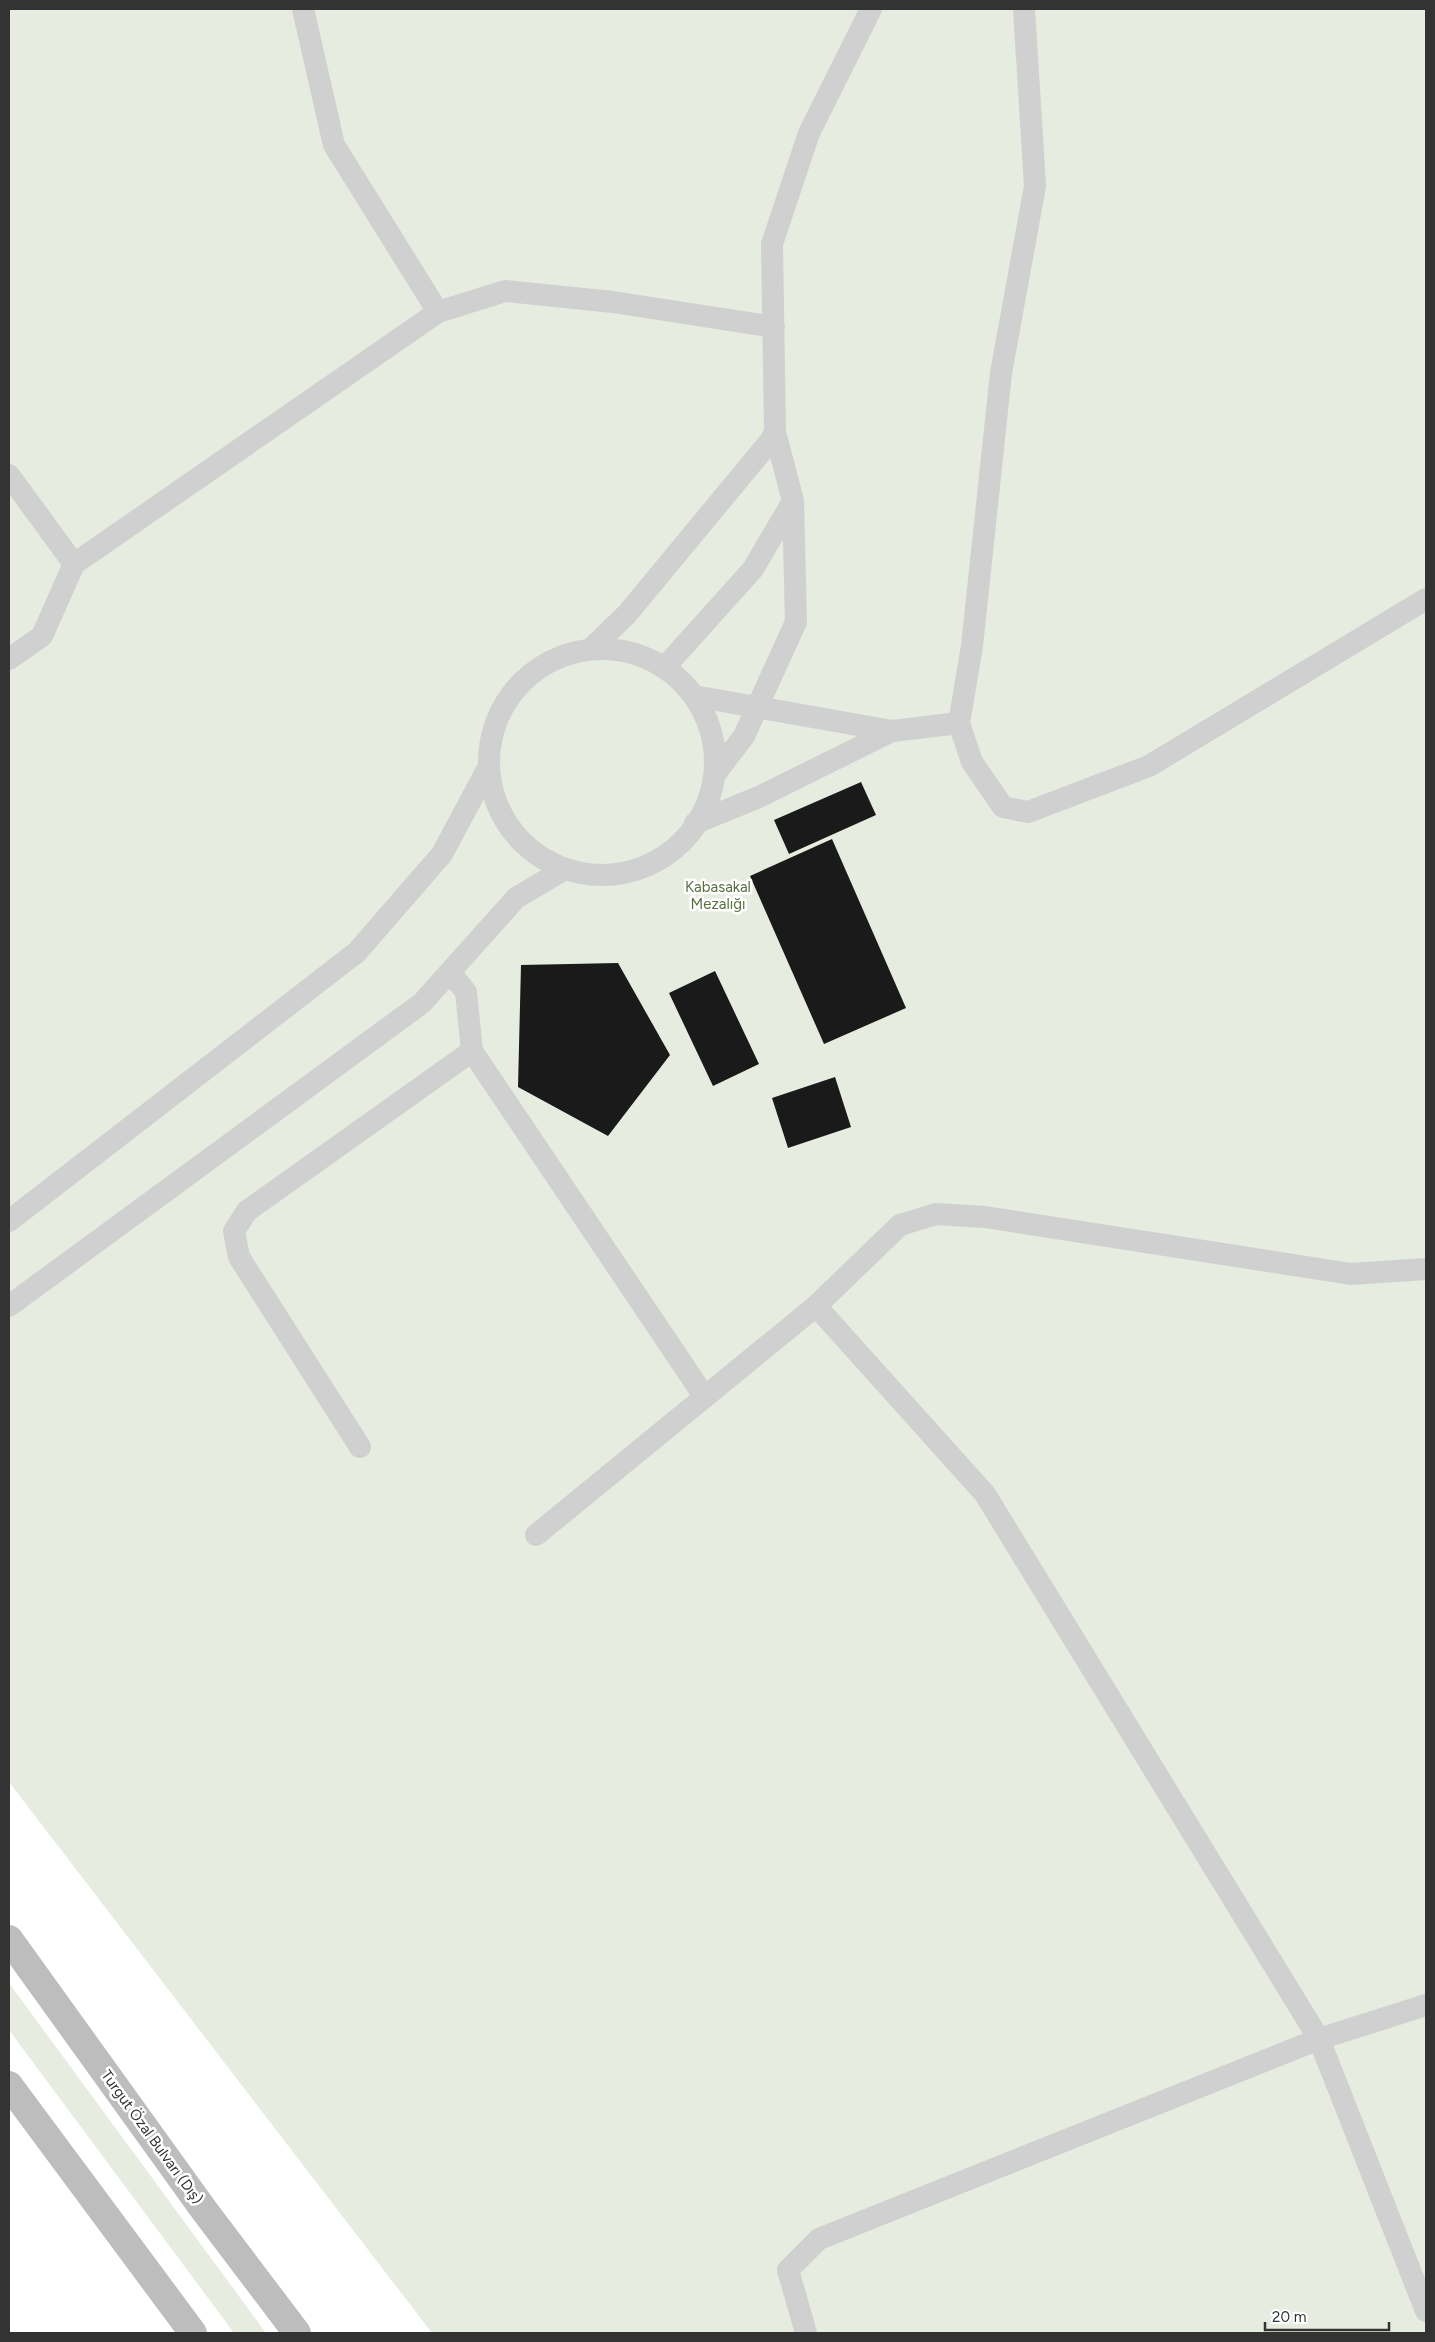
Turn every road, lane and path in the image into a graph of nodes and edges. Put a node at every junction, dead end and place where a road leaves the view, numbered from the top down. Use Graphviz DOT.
graph roads {
  1 [pos="303,9"];
  2 [pos="871,9"];
  3 [pos="1024,9"];
  4 [pos="438,312"];
  5 [pos="774,328"];
  6 [pos="775,432"];
  7 [pos="9,475"];
  8 [pos="793,501"];
  9 [pos="74,564"];
  10 [pos="1426,599"];
  11 [pos="591,649"];
  12 [pos="9,659"];
  13 [pos="664,668"];
  14 [pos="694,696"];
  15 [pos="757,707"];
  16 [pos="959,723"];
  17 [pos="892,732"];
  18 [pos="488,768"];
  19 [pos="714,774"];
  20 [pos="695,823"];
  21 [pos="563,870"];
  22 [pos="450,972"];
  23 [pos="472,1051"];
  24 [pos="9,1221"];
  25 [pos="1426,1269"];
  26 [pos="9,1306"];
  27 [pos="816,1306"];
  28 [pos="704,1396"];
  29 [pos="360,1447"];
  30 [pos="536,1534"];
  31 [pos="9,1939"];
  32 [pos="1426,2005"];
  33 [pos="1319,2039"];
  34 [pos="9,2085"];
  35 [pos="1426,2311"];
  36 [pos="193,2333"];
  37 [pos="297,2333"];
  38 [pos="806,2333"];
  1 -- 4 [label="lane"];
  2 -- 5 [label="lane"];
  3 -- 16 [label="lane"];
  4 -- 5 [label="lane"];
  4 -- 9 [label="lane"];
  5 -- 6 [label="lane"];
  6 -- 8 [label="lane"];
  6 -- 11 [label="lane"];
  7 -- 9 [label="lane"];
  8 -- 13 [label="lane"];
  8 -- 15 [label="lane"];
  9 -- 12 [label="lane"];
  10 -- 16 [label="lane"];
  11 -- 13 [label="lane"];
  11 -- 18 [label="lane"];
  13 -- 14 [label="lane"];
  14 -- 15 [label="lane"];
  14 -- 19 [label="lane"];
  15 -- 17 [label="lane"];
  15 -- 19 [label="lane"];
  16 -- 17 [label="lane"];
  17 -- 20 [label="lane"];
  18 -- 21 [label="lane"];
  18 -- 24 [label="lane"];
  19 -- 20 [label="lane"];
  20 -- 21 [label="lane"];
  21 -- 22 [label="lane"];
  22 -- 23 [label="lane"];
  22 -- 26 [label="lane"];
  23 -- 28 [label="lane"];
  23 -- 29 [label="lane"];
  25 -- 27 [label="lane"];
  27 -- 28 [label="lane"];
  27 -- 33 [label="lane"];
  28 -- 30 [label="lane"];
  31 -- 37 [label="main road, Turgut Özal Bulvarı (Dış)"];
  32 -- 33 [label="lane"];
  33 -- 35 [label="lane"];
  33 -- 38 [label="lane"];
  34 -- 36 [label="main road"];
}
